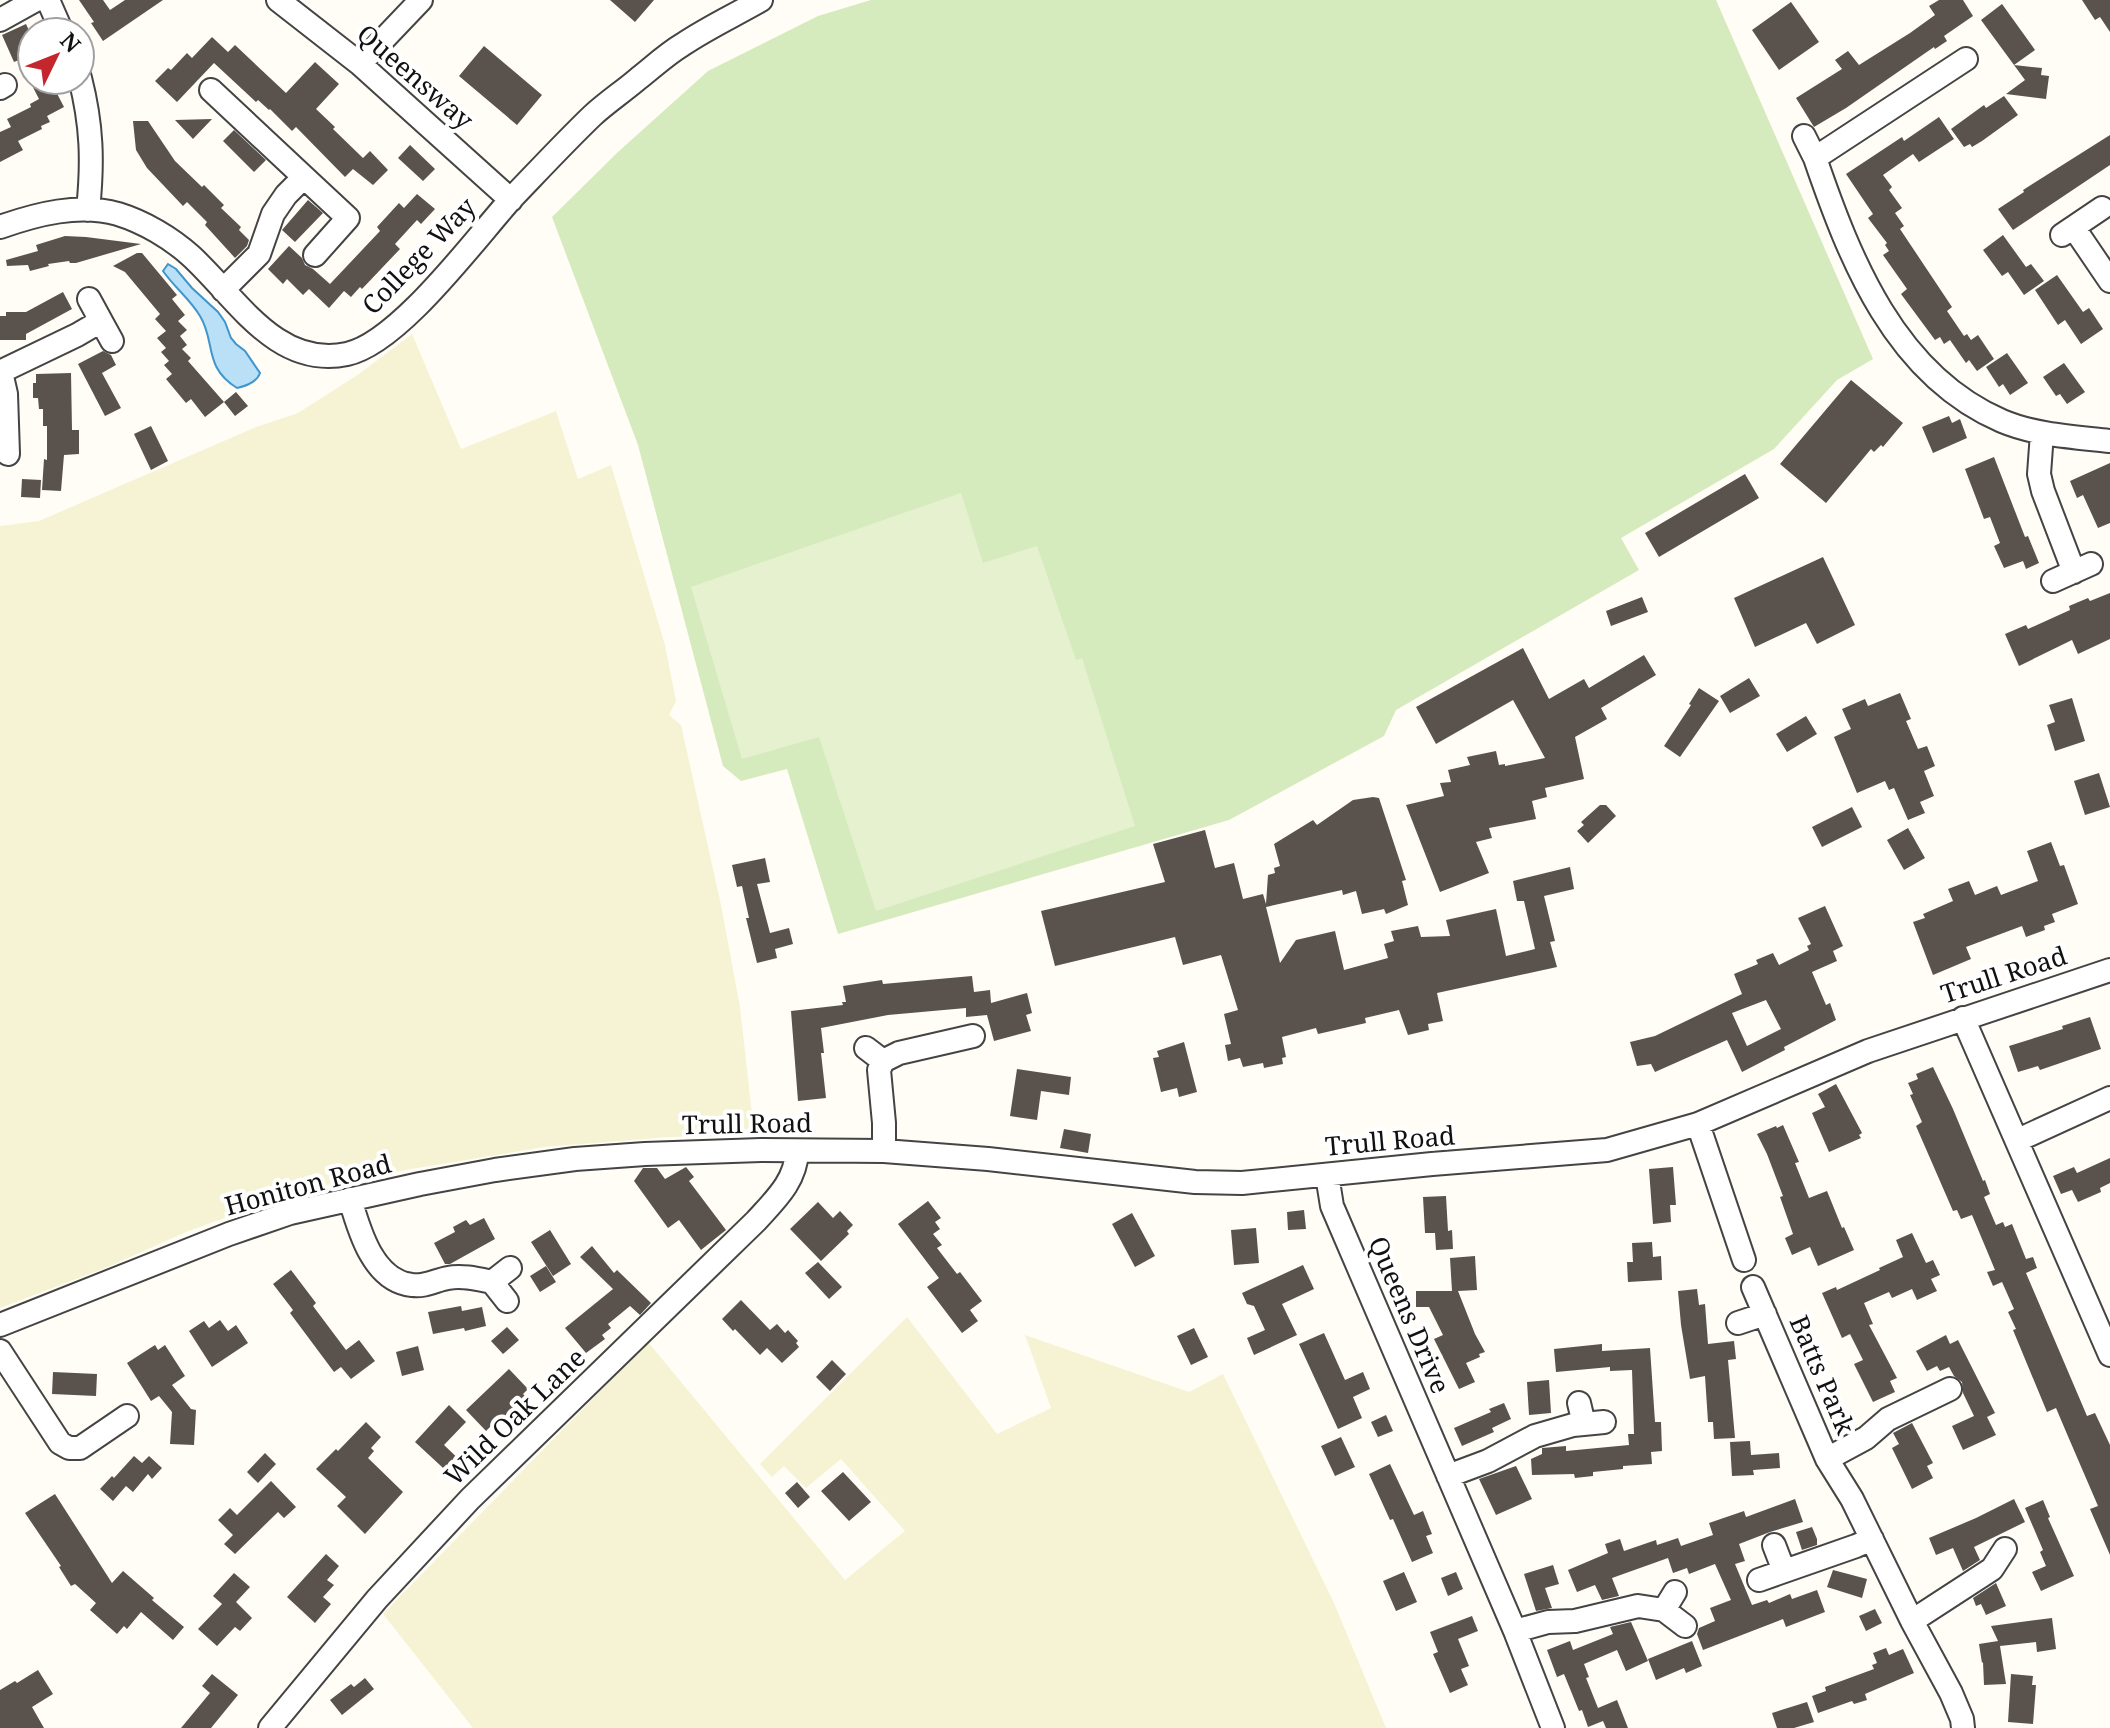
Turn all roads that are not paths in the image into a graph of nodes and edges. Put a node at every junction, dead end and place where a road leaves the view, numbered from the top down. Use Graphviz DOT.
graph roads {
  1 [pos="36,0"];
  2 [pos="278,0"];
  3 [pos="421,0"];
  4 [pos="761,0"];
  5 [pos="0,20"];
  6 [pos="1966,59"];
  7 [pos="360,64"];
  8 [pos="211,90"];
  9 [pos="85,96"];
  10 [pos="1804,136"];
  11 [pos="1815,158"];
  12 [pos="304,177"];
  13 [pos="511,200"];
  14 [pos="2102,208"];
  15 [pos="88,210"];
  16 [pos="0,227"];
  17 [pos="315,255"];
  18 [pos="2110,281"];
  19 [pos="223,290"];
  20 [pos="89,299"];
  21 [pos="101,321"];
  22 [pos="112,341"];
  23 [pos="1,372"];
  24 [pos="2042,433"];
  25 [pos="2110,441"];
  26 [pos="8,454"];
  27 [pos="2053,581"];
  28 [pos="2110,970"];
  29 [pos="1963,1018"];
  30 [pos="973,1036"];
  31 [pos="2110,1098"];
  32 [pos="1698,1124"];
  33 [pos="2018,1140"];
  34 [pos="797,1151"];
  35 [pos="884,1151"];
  36 [pos="645,1154"];
  37 [pos="1327,1175"];
  38 [pos="350,1199"];
  39 [pos="1744,1260"];
  40 [pos="1753,1287"];
  41 [pos="507,1301"];
  42 [pos="1765,1314"];
  43 [pos="1738,1323"];
  44 [pos="0,1325"];
  45 [pos="2109,1349"];
  46 [pos="0,1351"];
  47 [pos="1950,1389"];
  48 [pos="127,1416"];
  49 [pos="1589,1416"];
  50 [pos="1827,1459"];
  51 [pos="1448,1476"];
  52 [pos="1872,1539"];
  53 [pos="1774,1545"];
  54 [pos="2005,1549"];
  55 [pos="1784,1571"];
  56 [pos="1759,1580"];
  57 [pos="1912,1621"];
  58 [pos="1685,1626"];
  59 [pos="1515,1631"];
  60 [pos="270,1728"];
  61 [pos="1553,1728"];
  62 [pos="1963,1728"];
  1 -- 5 [label="street"];
  2 -- 7 [label="street, Queensway"];
  3 -- 7 [label="street"];
  4 -- 13 [label="street, College Way"];
  6 -- 11 [label="street"];
  7 -- 13 [label="street, Queensway"];
  8 -- 12 [label="street"];
  9 -- 15 [label="street"];
  10 -- 11 [label="street"];
  11 -- 24 [label="street"];
  12 -- 17 [label="street"];
  12 -- 19 [label="street"];
  13 -- 19 [label="street, College Way"];
  14 -- 18 [label="street"];
  15 -- 16 [label="street, College Way"];
  15 -- 19 [label="street, College Way"];
  20 -- 21 [label="street"];
  21 -- 22 [label="street"];
  21 -- 23 [label="street"];
  23 -- 26 [label="street"];
  24 -- 25 [label="street"];
  24 -- 27 [label="street"];
  28 -- 29 [label="street, Trull Road"];
  29 -- 32 [label="street, Trull Road"];
  29 -- 33 [label="street"];
  30 -- 35 [label="street"];
  31 -- 33 [label="street"];
  32 -- 37 [label="street, Trull Road"];
  32 -- 39 [label="street"];
  33 -- 45 [label="street"];
  34 -- 35 [label="street, Trull Road"];
  34 -- 36 [label="street, Trull Road"];
  34 -- 60 [label="street, Wild Oak Lane"];
  35 -- 37 [label="street, Trull Road"];
  36 -- 38 [label="street, Honiton Road"];
  37 -- 51 [label="street, Queens Drive"];
  38 -- 41 [label="street"];
  38 -- 44 [label="street, Honiton Road"];
  40 -- 42 [label="street, Batts Park"];
  42 -- 43 [label="street, Batts Park"];
  42 -- 50 [label="street, Batts Park"];
  46 -- 48 [label="street"];
  47 -- 50 [label="street, Batts Park"];
  49 -- 51 [label="street"];
  50 -- 52 [label="street, Batts Park"];
  51 -- 59 [label="street, Queens Drive"];
  52 -- 55 [label="street"];
  52 -- 57 [label="street, Batts Park"];
  53 -- 55 [label="street"];
  54 -- 57 [label="street"];
  55 -- 56 [label="street"];
  57 -- 62 [label="street, Batts Park"];
  58 -- 59 [label="street"];
  59 -- 61 [label="street, Queens Drive"];
}
